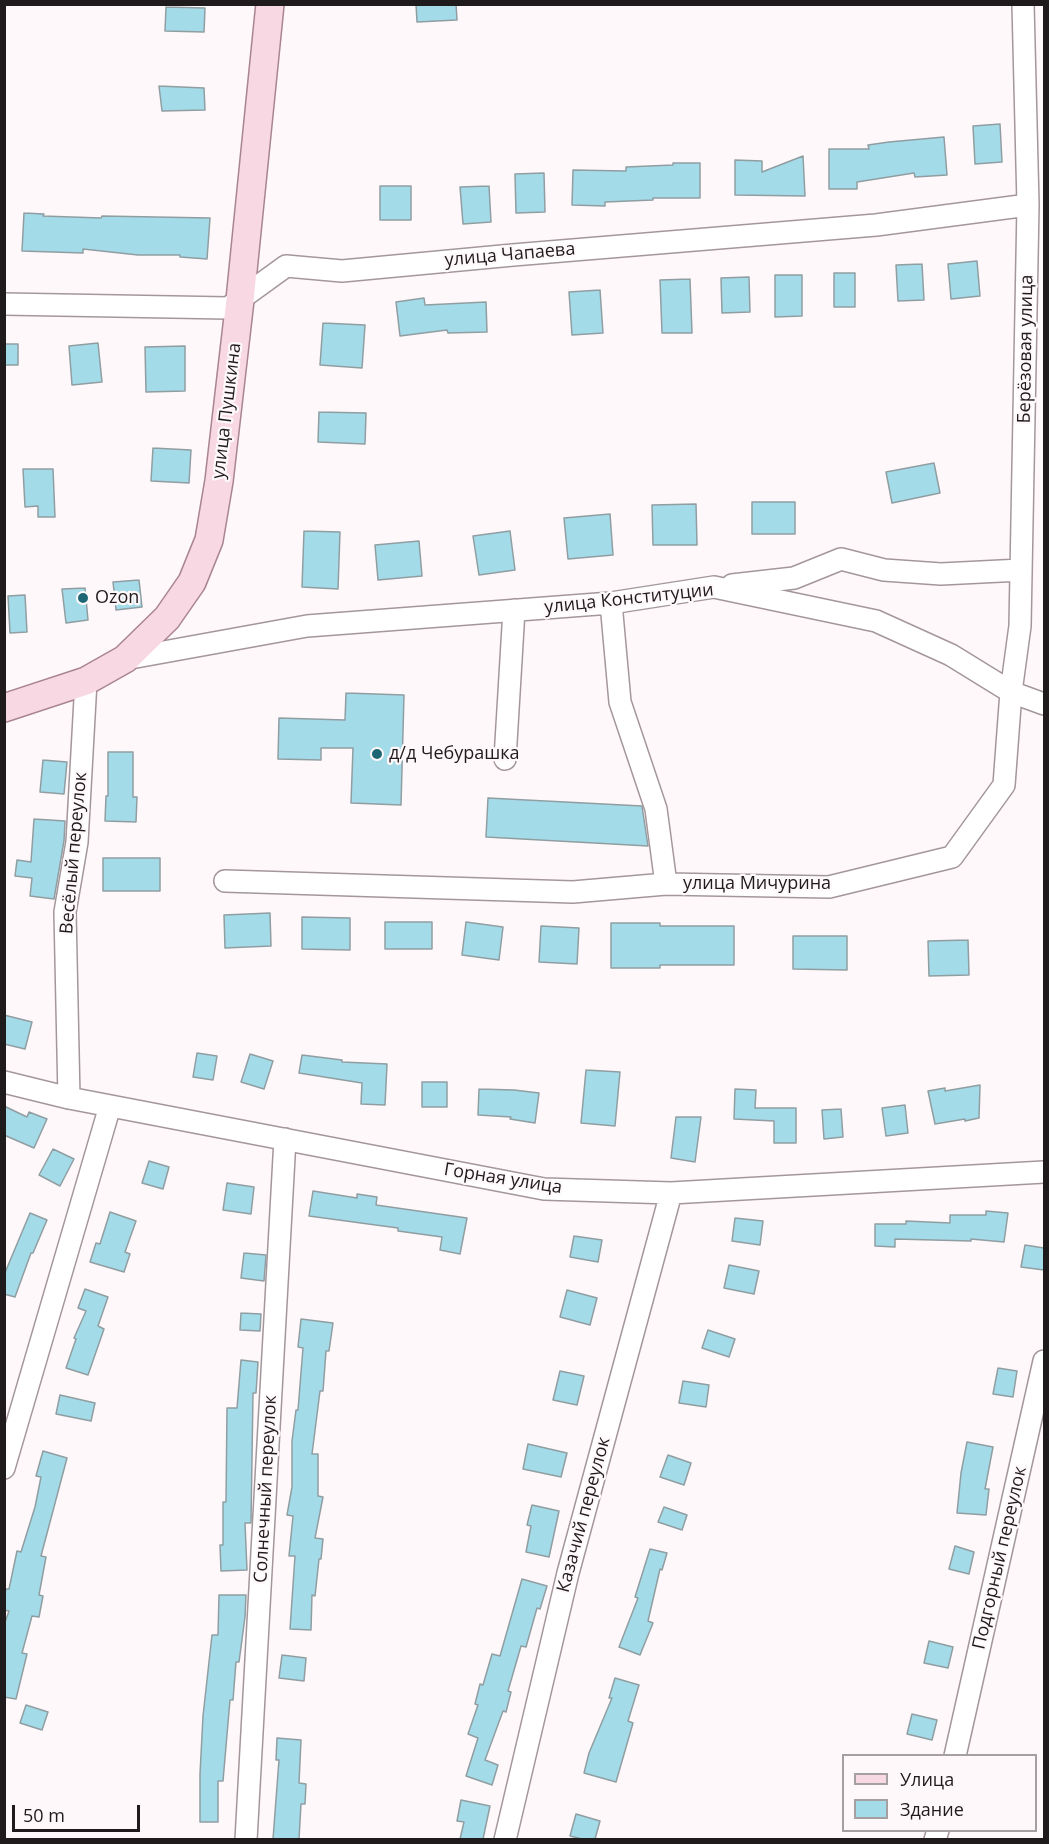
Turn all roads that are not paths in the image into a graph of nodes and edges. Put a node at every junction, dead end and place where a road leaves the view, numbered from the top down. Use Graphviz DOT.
graph roads {
  1 [pos="270,4"];
  2 [pos="1023,4"];
  3 [pos="1028,205"];
  4 [pos="240,300"];
  5 [pos="4,304"];
  6 [pos="1021,570"];
  7 [pos="714,587"];
  8 [pos="610,603"];
  9 [pos="514,610"];
  10 [pos="125,659"];
  11 [pos="86,681"];
  12 [pos="1011,692"];
  13 [pos="1044,704"];
  14 [pos="4,708"];
  15 [pos="505,759"];
  16 [pos="225,881"];
  17 [pos="666,884"];
  18 [pos="4,1082"];
  19 [pos="69,1098"];
  20 [pos="110,1106"];
  21 [pos="285,1139"];
  22 [pos="1044,1172"];
  23 [pos="671,1193"];
  24 [pos="1044,1361"];
  25 [pos="4,1468"];
  26 [pos="955,1754"];
  27 [pos="246,1839"];
  28 [pos="505,1839"];
  1 -- 4 [label="main road, улица Пушкина"];
  2 -- 3 [label="street, Берёзовая улица"];
  3 -- 4 [label="street, улица Чапаева"];
  3 -- 6 [label="street, Берёзовая улица"];
  4 -- 5 [label="street, улица Чапаева"];
  4 -- 10 [label="main road, улица Пушкина"];
  6 -- 7 [label="street"];
  6 -- 12 [label="street, Берёзовая улица"];
  7 -- 8 [label="street, улица Конституции"];
  7 -- 12 [label="street, улица Конституции"];
  8 -- 9 [label="street, улица Конституции"];
  8 -- 17 [label="street, улица Мичурина"];
  9 -- 10 [label="street, улица Конституции"];
  9 -- 15 [label="street"];
  10 -- 11 [label="main road, улица Пушкина"];
  11 -- 14 [label="main road, улица Пушкина"];
  11 -- 19 [label="street, Весёлый переулок"];
  12 -- 13 [label="street"];
  12 -- 17 [label="street, улица Мичурина"];
  16 -- 17 [label="street, улица Мичурина"];
  18 -- 19 [label="street, Горная улица"];
  19 -- 20 [label="street, Горная улица"];
  20 -- 21 [label="street, Горная улица"];
  20 -- 25 [label="street"];
  21 -- 23 [label="street, Горная улица"];
  21 -- 27 [label="street, Солнечный переулок"];
  22 -- 23 [label="street, Горная улица"];
  23 -- 28 [label="street, Казачий переулок"];
  24 -- 26 [label="street, Подгорный переулок"];
}
